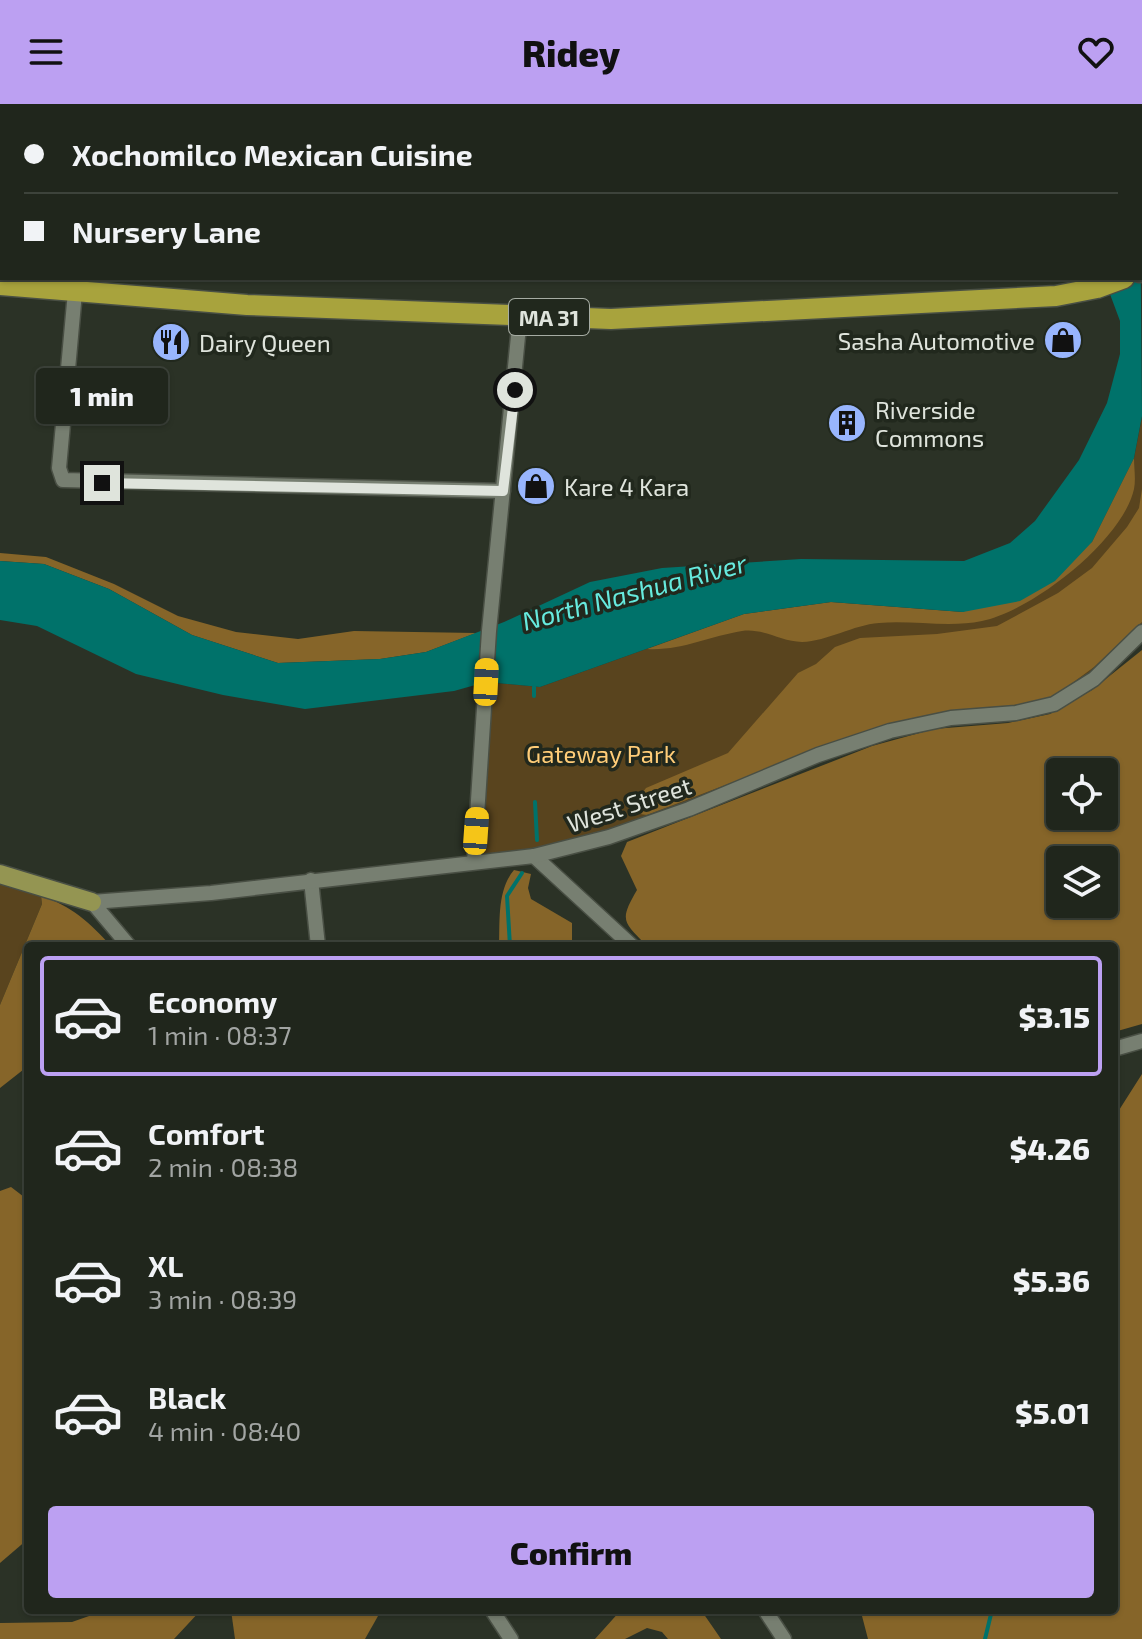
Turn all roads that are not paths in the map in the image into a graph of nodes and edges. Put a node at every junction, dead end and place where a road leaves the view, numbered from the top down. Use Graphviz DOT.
graph roads {
  1 [pos="1119,280"];
  2 [pos="0,285"];
  3 [pos="75,292"];
  4 [pos="520,316"];
  5 [pos="503,491"];
  6 [pos="1142,632"];
  7 [pos="534,856"];
  8 [pos="474,862"];
  9 [pos="0,874"];
  10 [pos="311,880"];
  11 [pos="92,902"];
  12 [pos="126,942"];
  13 [pos="318,942"];
  14 [pos="628,942"];
  15 [pos="1142,1041"];
  16 [pos="1118,1048"];
  17 [pos="495,1614"];
  18 [pos="768,1614"];
  19 [pos="511,1639"];
  20 [pos="784,1639"];
  1 -- 4 [label="highway, MA 31"];
  2 -- 3 [label="highway, MA 31"];
  3 -- 4 [label="highway, MA 31"];
  3 -- 5 [label="street"];
  4 -- 5 [label="street"];
  5 -- 8 [label="street"];
  6 -- 7 [label="street, West Street"];
  7 -- 8 [label="street, West Street"];
  7 -- 14 [label="street"];
  8 -- 10 [label="street, West Street"];
  9 -- 11 [label="main road"];
  10 -- 11 [label="street, West Street"];
  10 -- 13 [label="street"];
  11 -- 12 [label="street"];
  15 -- 16 [label="street"];
  17 -- 19 [label="street"];
  18 -- 20 [label="street"];
}
